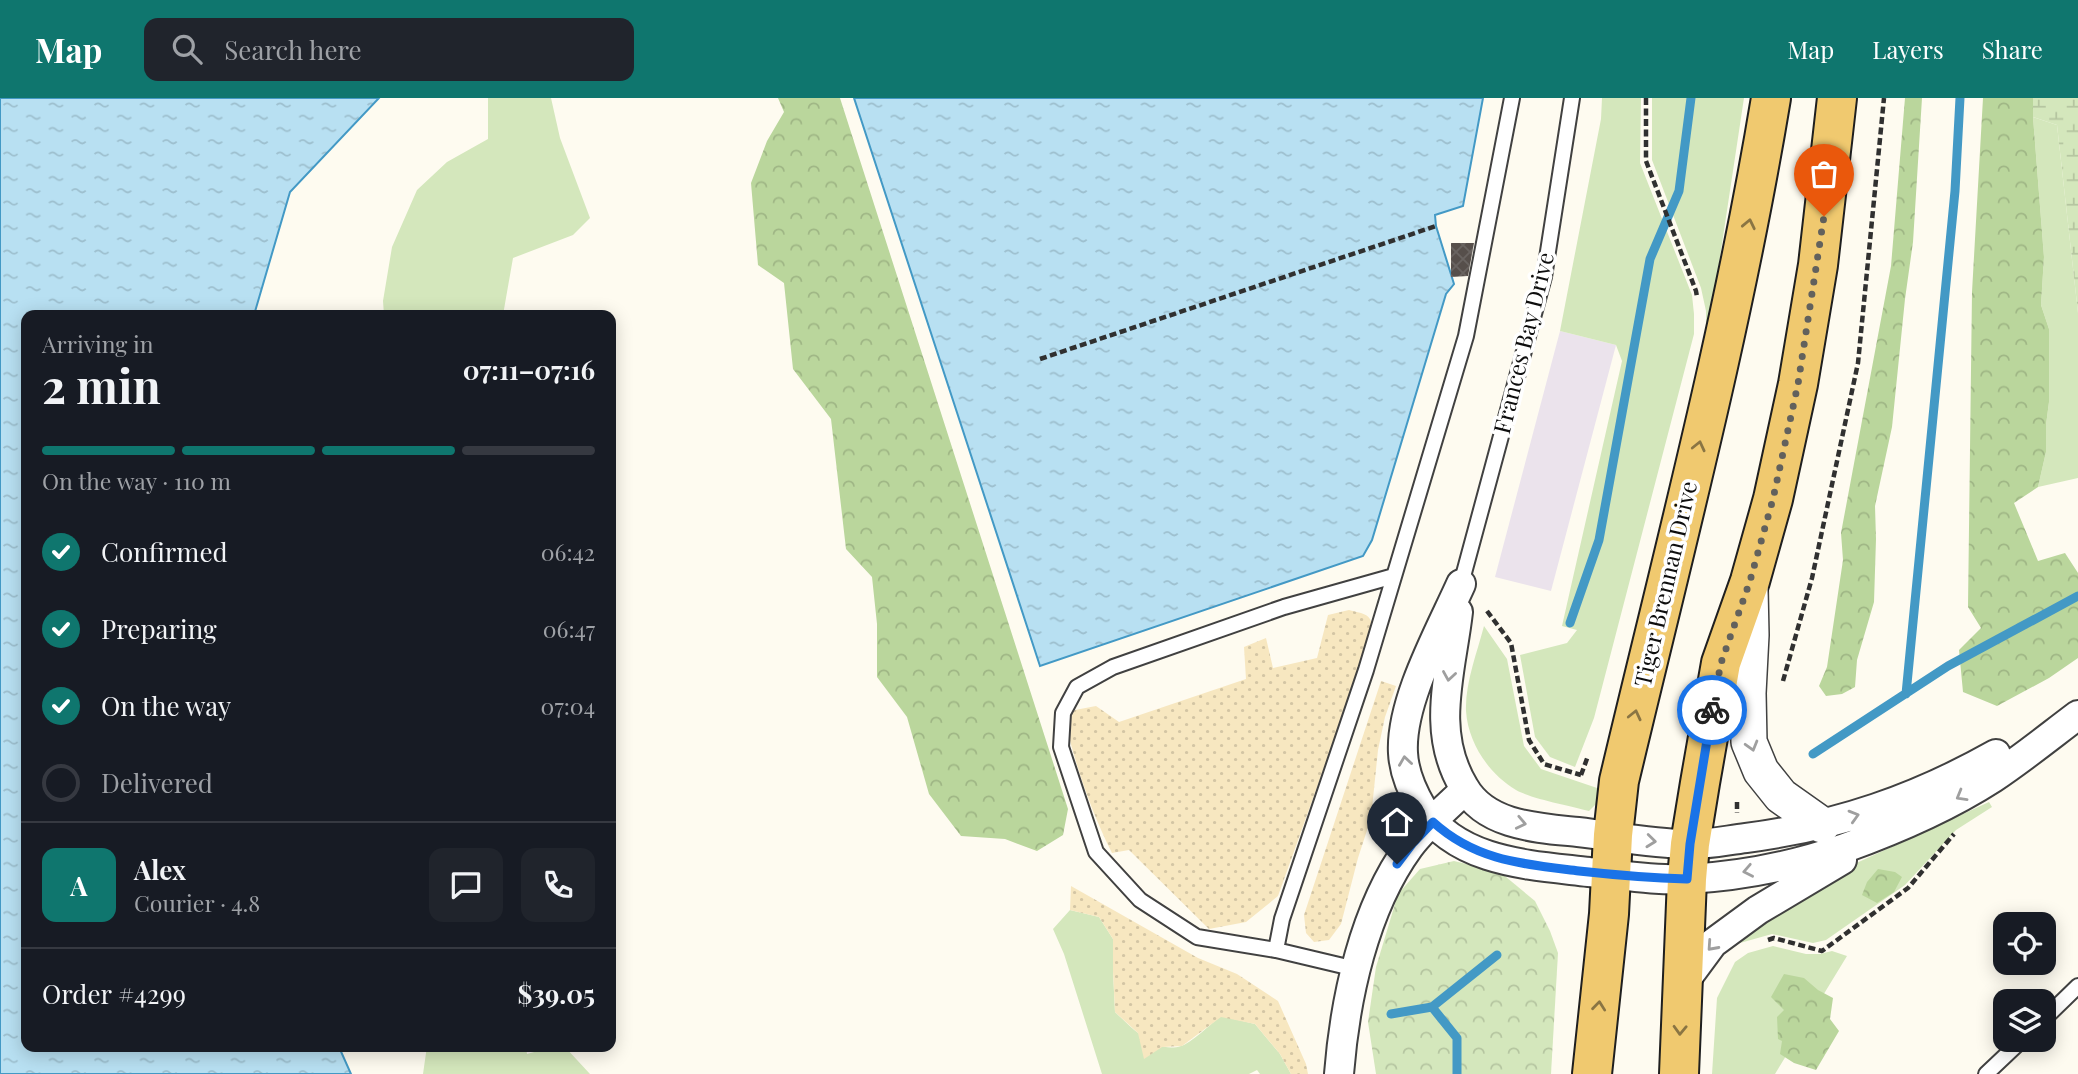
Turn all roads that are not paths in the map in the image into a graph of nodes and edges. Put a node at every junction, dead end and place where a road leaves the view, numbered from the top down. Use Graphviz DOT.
graph roads {
  1 [pos="1512,98"];
  2 [pos="1572,98"];
  3 [pos="1771,98"];
  4 [pos="1837,98"];
  5 [pos="1394,576"];
  6 [pos="1750,581"];
  7 [pos="1461,584"];
  8 [pos="2078,715"];
  9 [pos="1465,790"];
  10 [pos="1915,819"];
  11 [pos="1433,822"];
  12 [pos="1822,825"];
  13 [pos="1613,835"];
  14 [pos="1689,862"];
  15 [pos="1611,874"];
  16 [pos="1276,950"];
  17 [pos="1356,969"];
  18 [pos="1682,985"];
  19 [pos="2078,986"];
  20 [pos="2056,1007"];
  21 [pos="2009,1052"];
  22 [pos="1339,1074"];
  23 [pos="1592,1074"];
  24 [pos="1679,1074"];
  25 [pos="1986,1074"];
  1 -- 5 [label="lane"];
  2 -- 7 [label="lane, Frances Bay Drive"];
  13 -- 3 [label="main road, Tiger Brennan Drive, one-way"];
  4 -- 6 [label="main road"];
  5 -- 16 [label="lane"];
  5 -- 16 [label="lane"];
  6 -- 12 [label="street, one-way"];
  6 -- 14 [label="main road"];
  7 -- 9 [label="street, Frances Bay Drive, one-way"];
  11 -- 7 [label="street, Frances Bay Drive, one-way"];
  8 -- 10 [label="street, one-way"];
  12 -- 8 [label="street, one-way"];
  9 -- 11 [label="street"];
  9 -- 13 [label="street, one-way"];
  10 -- 14 [label="street, one-way"];
  10 -- 18 [label="street, one-way"];
  11 -- 15 [label="street, Frances Bay Drive"];
  11 -- 17 [label="street"];
  12 -- 14 [label="street"];
  13 -- 14 [label="street, one-way"];
  13 -- 15 [label="main road, Tiger Brennan Drive"];
  14 -- 15 [label="street, Frances Bay Drive"];
  14 -- 18 [label="main road"];
  23 -- 15 [label="main road, Tiger Brennan Drive, one-way"];
  16 -- 17 [label="lane"];
  17 -- 22 [label="street"];
  18 -- 24 [label="main road, one-way"];
  19 -- 20 [label="lane"];
  21 -- 25 [label="lane"];
}
